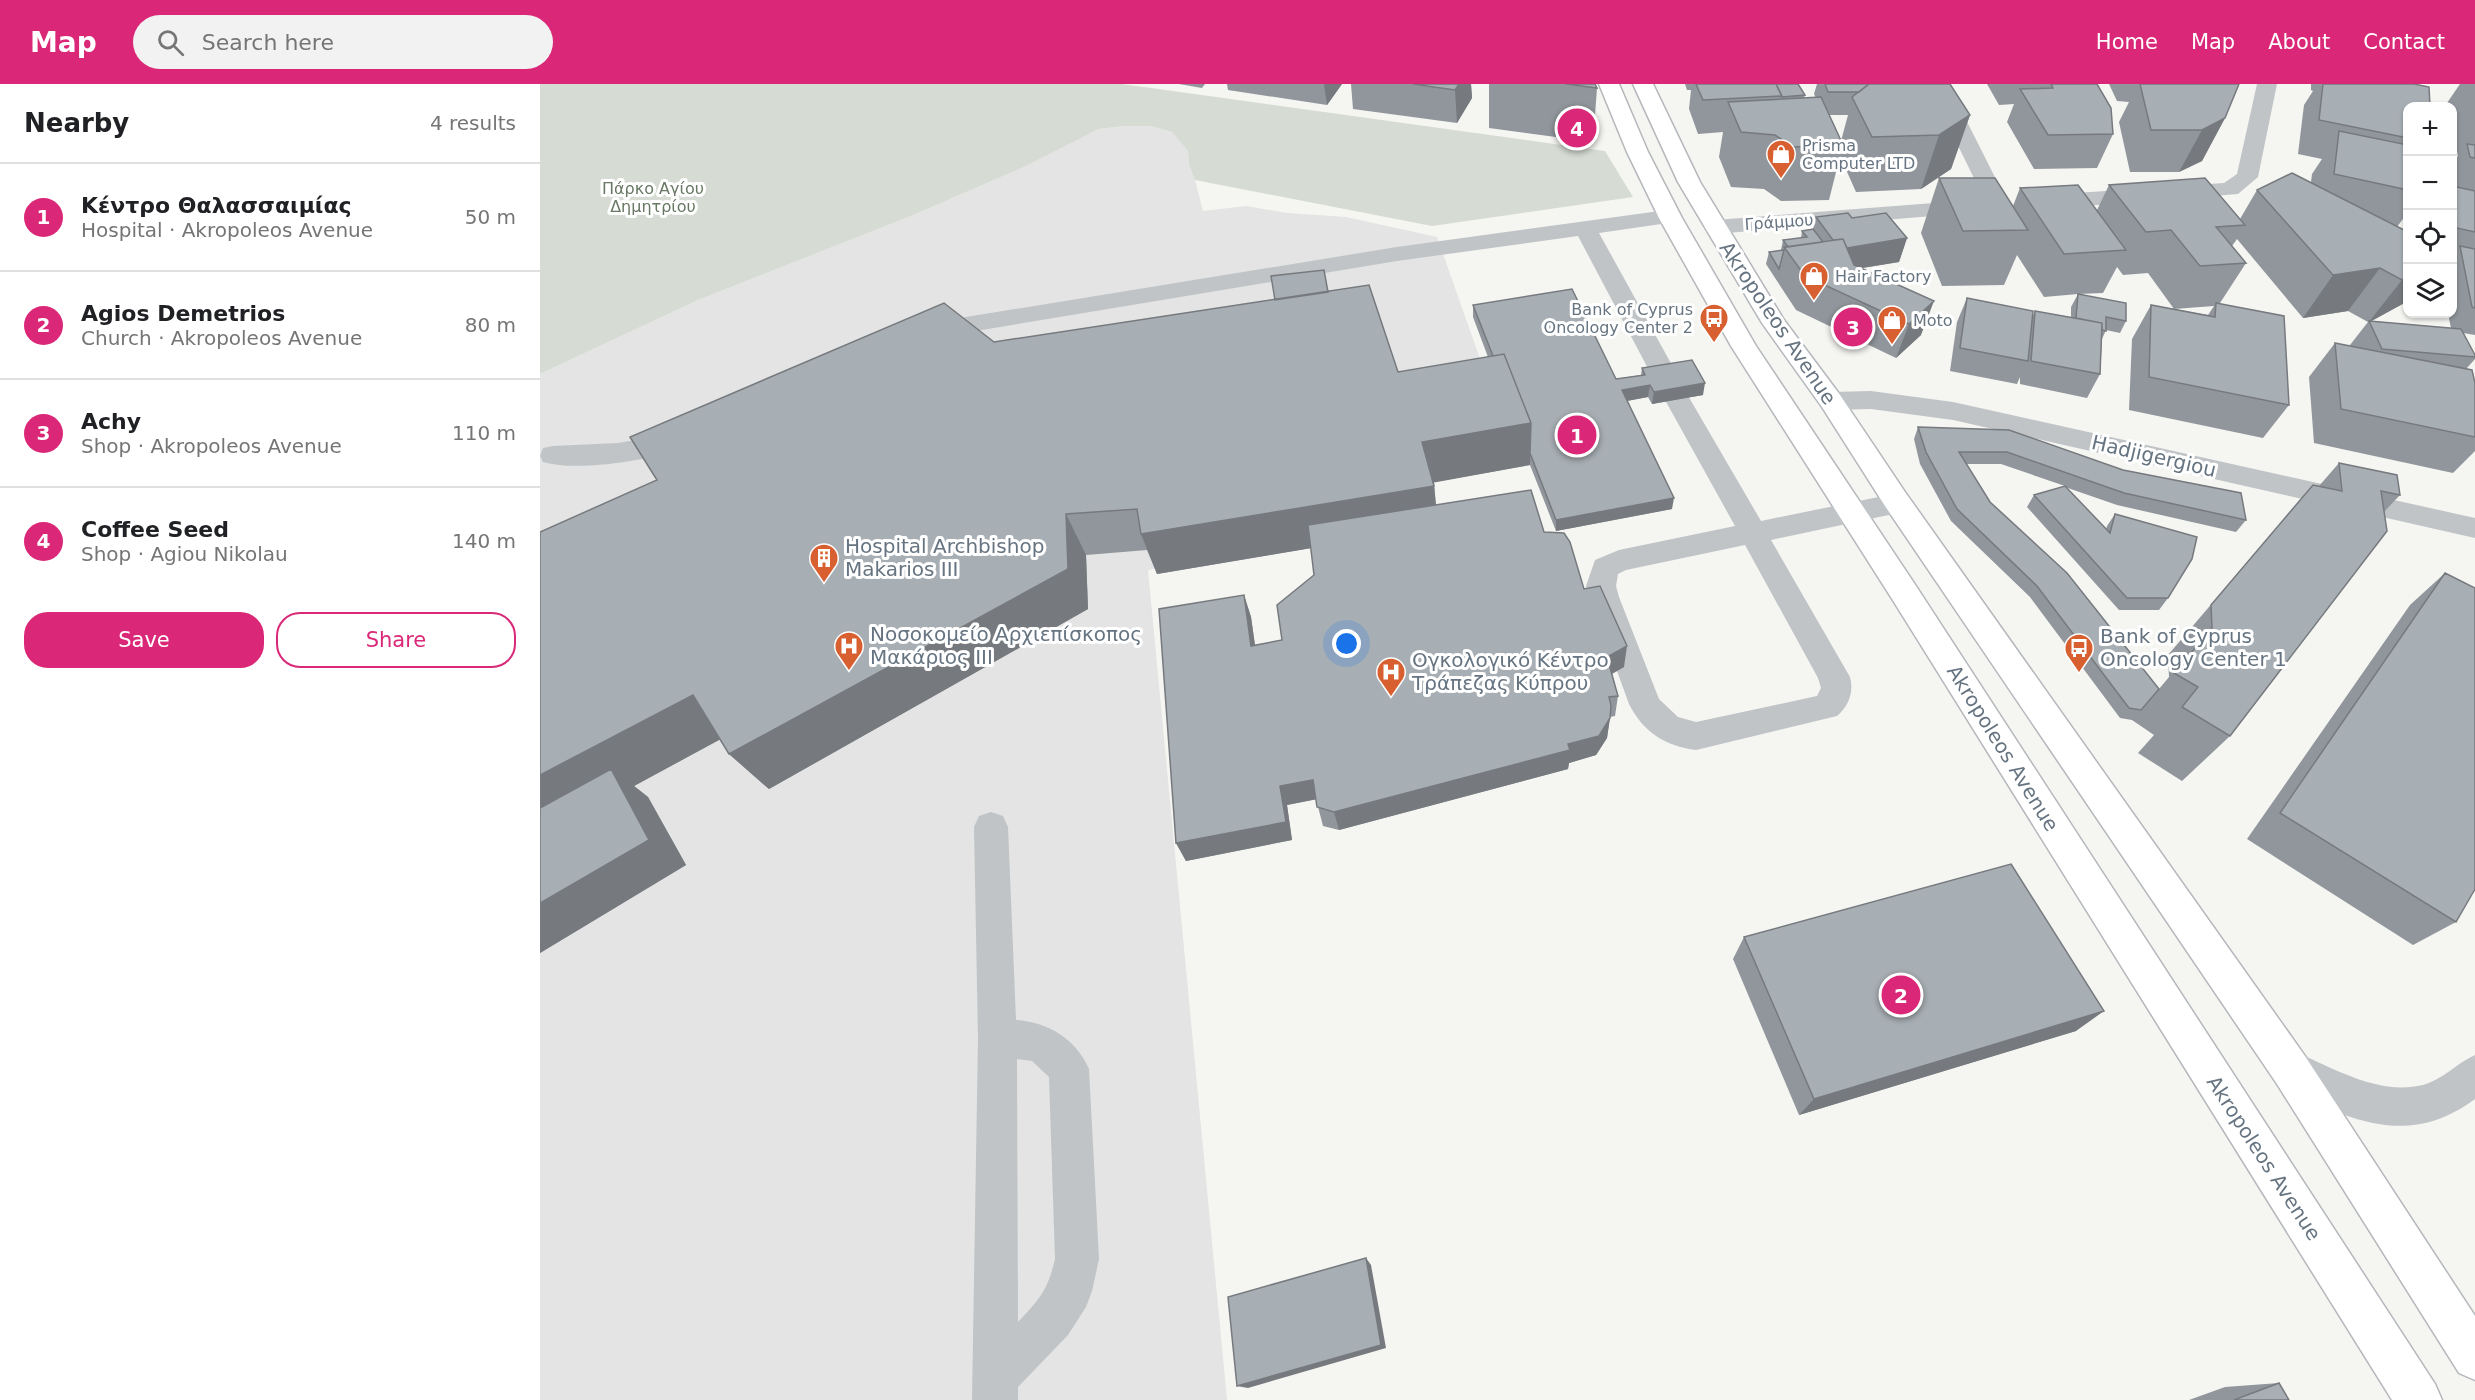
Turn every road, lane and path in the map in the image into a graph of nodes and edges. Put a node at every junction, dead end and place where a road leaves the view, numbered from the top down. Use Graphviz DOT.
graph roads {
  1 [pos="1643,84"];
  2 [pos="1938,84"];
  3 [pos="2267,84"];
  4 [pos="1603,87"];
  5 [pos="1998,205"];
  6 [pos="1668,217"];
  7 [pos="1584,227"];
  8 [pos="1715,228"];
  9 [pos="906,348"];
  10 [pos="1665,376"];
  11 [pos="1678,400"];
  12 [pos="1831,401"];
  13 [pos="705,433"];
  14 [pos="553,455"];
  15 [pos="1898,503"];
  16 [pos="1854,513"];
  17 [pos="2475,528"];
  18 [pos="1754,533"];
  19 [pos="992,827"];
  20 [pos="997,1038"];
  21 [pos="2291,1070"];
  22 [pos="2475,1075"];
  23 [pos="2475,1357"];
  24 [pos="995,1388"];
  25 [pos="2419,1400"];
  1 -- 8 [label="main road, Akropoleos Avenue"];
  2 -- 5 [label="street"];
  3 -- 5 [label="street, Γράμμου"];
  4 -- 6 [label="main road, Akropoleos Avenue"];
  5 -- 8 [label="street, Γράμμου"];
  6 -- 7 [label="street"];
  6 -- 16 [label="main road, Akropoleos Avenue"];
  7 -- 9 [label="street"];
  7 -- 10 [label="street"];
  8 -- 12 [label="main road, Akropoleos Avenue"];
  11 -- 18 [label="street"];
  12 -- 15 [label="main road, Akropoleos Avenue"];
  12 -- 17 [label="street, Hadjigergiou"];
  13 -- 14 [label="street"];
  15 -- 16 [label="street"];
  15 -- 21 [label="main road, Akropoleos Avenue"];
  16 -- 18 [label="street"];
  16 -- 25 [label="main road, Akropoleos Avenue"];
  18 -- 18 [label="street"];
  19 -- 20 [label="street"];
  20 -- 24 [label="street"];
  20 -- 24 [label="street"];
  21 -- 22 [label="street"];
  21 -- 23 [label="main road, Akropoleos Avenue"];
}
